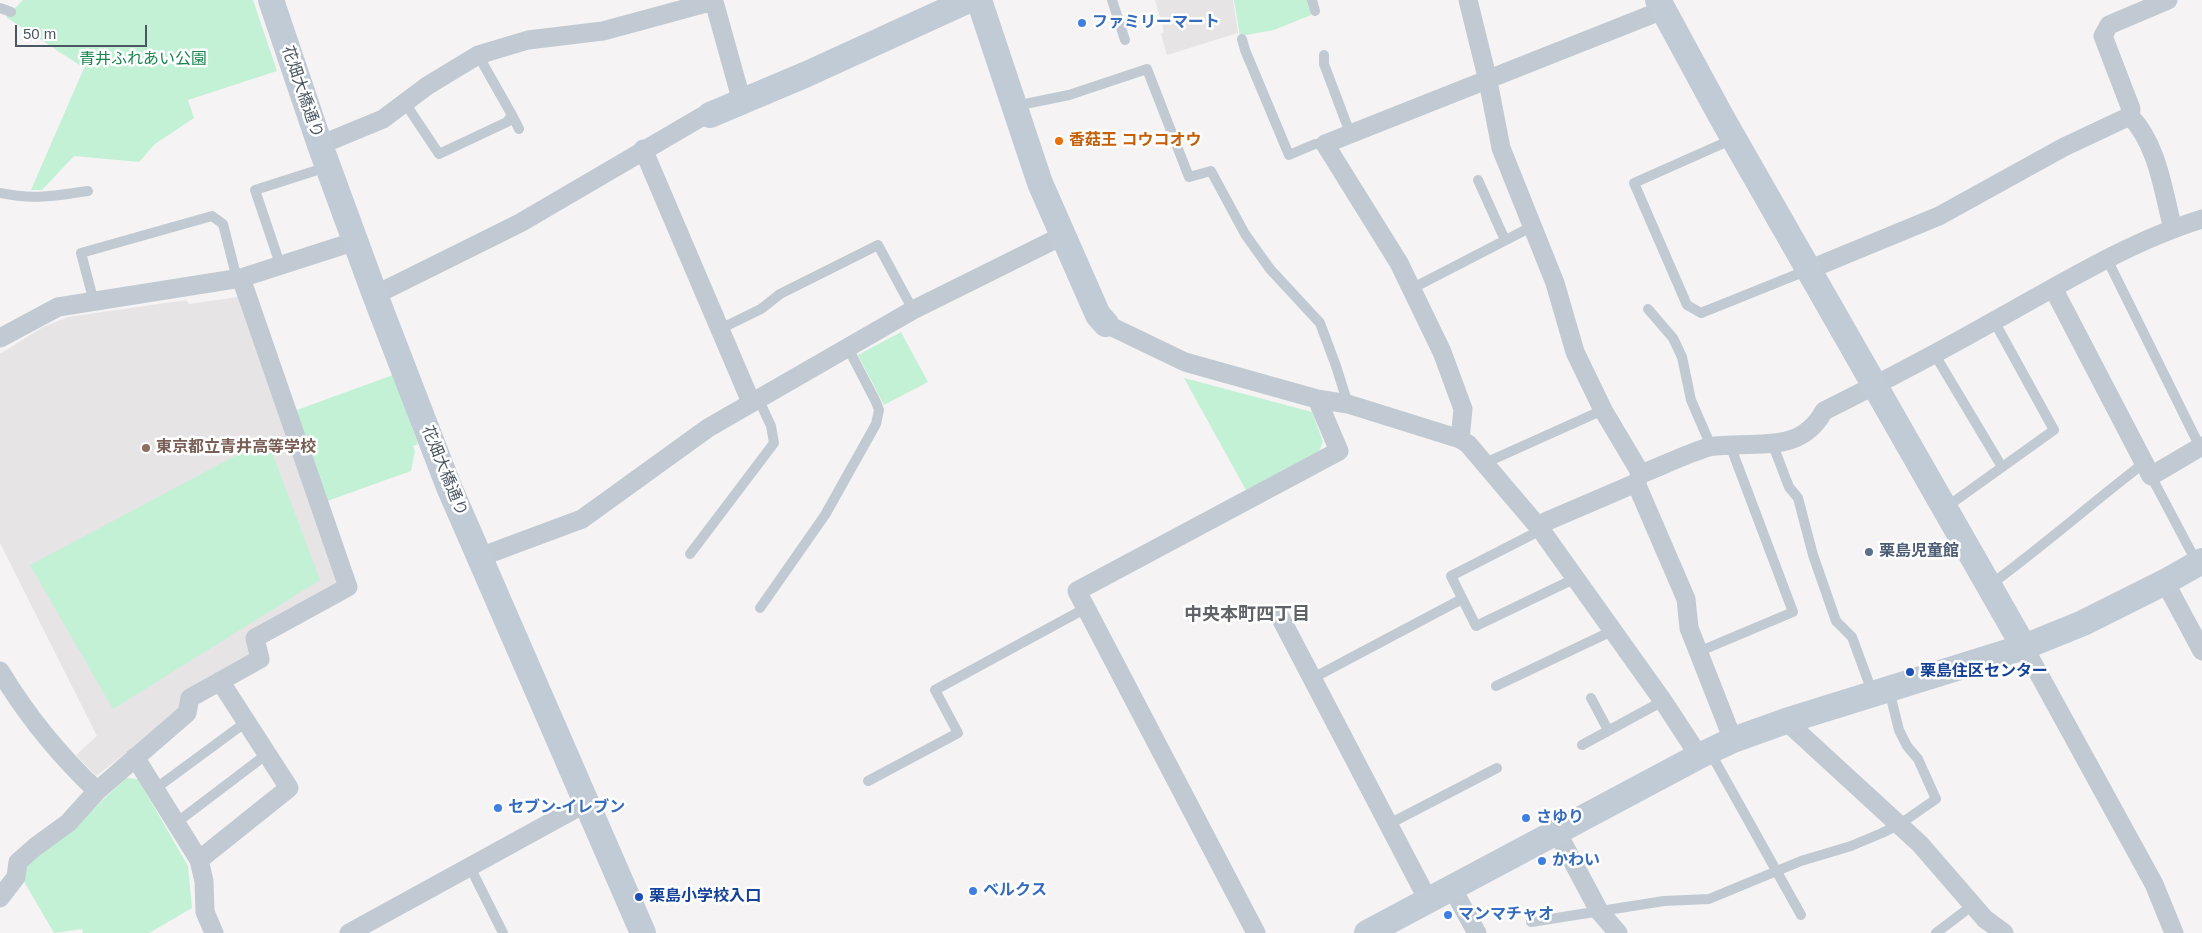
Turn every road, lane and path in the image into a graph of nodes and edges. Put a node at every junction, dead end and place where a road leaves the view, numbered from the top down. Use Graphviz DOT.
graph roads {
  1 [pos="270,0"];
  2 [pos="969,0"];
  3 [pos="978,0"];
  4 [pos="1112,0"];
  5 [pos="1312,0"];
  6 [pos="1468,0"];
  7 [pos="2168,0"];
  8 [pos="1660,5"];
  9 [pos="0,8"];
  10 [pos="1315,11"];
  11 [pos="11,12"];
  12 [pos="1242,39"];
  13 [pos="1125,40"];
  14 [pos="478,55"];
  15 [pos="1324,55"];
  16 [pos="1488,81"];
  17 [pos="742,102"];
  18 [pos="405,103"];
  19 [pos="1014,106"];
  20 [pos="512,115"];
  21 [pos="710,115"];
  22 [pos="2130,116"];
  23 [pos="519,129"];
  24 [pos="1350,133"];
  25 [pos="1734,139"];
  26 [pos="1325,144"];
  27 [pos="643,149"];
  28 [pos="325,156"];
  29 [pos="1478,180"];
  30 [pos="88,191"];
  31 [pos="0,193"];
  32 [pos="2202,219"];
  33 [pos="1533,226"];
  34 [pos="2173,229"];
  35 [pos="1062,236"];
  36 [pos="1505,240"];
  37 [pos="356,241"];
  38 [pos="2107,259"];
  39 [pos="281,266"];
  40 [pos="1808,270"];
  41 [pos="239,278"];
  42 [pos="2053,288"];
  43 [pos="1411,290"];
  44 [pos="376,295"];
  45 [pos="94,302"];
  46 [pos="1648,309"];
  47 [pos="913,310"];
  48 [pos="1994,321"];
  49 [pos="1106,324"];
  50 [pos="720,329"];
  51 [pos="0,338"];
  52 [pos="848,348"];
  53 [pos="1935,355"];
  54 [pos="1874,386"];
  55 [pos="1317,399"];
  56 [pos="755,400"];
  57 [pos="1348,404"];
  58 [pos="1603,410"];
  59 [pos="1460,439"];
  60 [pos="1775,443"];
  61 [pos="1730,445"];
  62 [pos="1711,446"];
  63 [pos="2201,446"];
  64 [pos="1485,464"];
  65 [pos="2002,467"];
  66 [pos="2148,469"];
  67 [pos="1638,479"];
  68 [pos="1945,508"];
  69 [pos="1540,530"];
  70 [pos="690,554"];
  71 [pos="480,557"];
  72 [pos="2200,562"];
  73 [pos="1576,578"];
  74 [pos="2165,582"];
  75 [pos="1989,585"];
  76 [pos="1462,599"];
  77 [pos="760,608"];
  78 [pos="1086,608"];
  79 [pos="1278,613"];
  80 [pos="1612,631"];
  81 [pos="2024,647"];
  82 [pos="2202,651"];
  83 [pos="1698,652"];
  84 [pos="0,671"];
  85 [pos="1313,678"];
  86 [pos="220,681"];
  87 [pos="1496,686"];
  88 [pos="1881,692"];
  89 [pos="1591,698"];
  90 [pos="1663,701"];
  91 [pos="1786,721"];
  92 [pos="246,722"];
  93 [pos="1608,730"];
  94 [pos="1733,740"];
  95 [pos="1582,745"];
  96 [pos="267,754"];
  97 [pos="1704,754"];
  98 [pos="135,757"];
  99 [pos="1497,768"];
  100 [pos="868,781"];
  101 [pos="155,789"];
  102 [pos="97,791"];
  103 [pos="586,803"];
  104 [pos="176,823"];
  105 [pos="1389,824"];
  106 [pos="1900,824"];
  107 [pos="1557,832"];
  108 [pos="199,860"];
  109 [pos="470,867"];
  110 [pos="1777,872"];
  111 [pos="1452,888"];
  112 [pos="0,898"];
  113 [pos="1428,900"];
  114 [pos="1973,905"];
  115 [pos="1599,911"];
  116 [pos="1801,915"];
  117 [pos="1531,922"];
  118 [pos="1381,930"];
  119 [pos="214,933"];
  120 [pos="349,933"];
  121 [pos="503,933"];
  122 [pos="643,933"];
  123 [pos="1256,933"];
  124 [pos="1478,933"];
  125 [pos="1618,933"];
  126 [pos="1936,933"];
  127 [pos="2004,933"];
  128 [pos="2174,933"];
  1 -- 28 [label="street, 花畑大橋通り"];
  2 -- 17 [label="street"];
  3 -- 19 [label="street"];
  4 -- 13 [label="lane"];
  5 -- 10 [label="lane"];
  6 -- 16 [label="street"];
  7 -- 22 [label="street"];
  8 -- 16 [label="street"];
  8 -- 25 [label="street"];
  9 -- 11 [label="lane"];
  12 -- 26 [label="lane"];
  14 -- 17 [label="street"];
  14 -- 18 [label="street"];
  14 -- 20 [label="lane"];
  15 -- 24 [label="lane"];
  16 -- 24 [label="street"];
  16 -- 33 [label="street"];
  17 -- 21 [label="street"];
  18 -- 20 [label="lane"];
  18 -- 28 [label="street"];
  19 -- 35 [label="street"];
  19 -- 57 [label="lane"];
  20 -- 23 [label="lane"];
  21 -- 27 [label="street"];
  22 -- 34 [label="street"];
  22 -- 40 [label="street"];
  24 -- 26 [label="street"];
  25 -- 40 [label="street"];
  25 -- 40 [label="lane"];
  26 -- 43 [label="street"];
  27 -- 44 [label="street"];
  27 -- 50 [label="street"];
  28 -- 37 [label="street, 花畑大橋通り"];
  28 -- 39 [label="lane"];
  29 -- 36 [label="lane"];
  30 -- 31 [label="lane"];
  32 -- 34 [label="street"];
  33 -- 36 [label="lane"];
  33 -- 58 [label="street"];
  34 -- 38 [label="street"];
  35 -- 47 [label="street"];
  35 -- 49 [label="street"];
  36 -- 43 [label="lane"];
  37 -- 39 [label="street"];
  37 -- 44 [label="street, 花畑大橋通り"];
  38 -- 42 [label="street"];
  38 -- 63 [label="lane"];
  39 -- 41 [label="street"];
  40 -- 54 [label="street"];
  41 -- 45 [label="street"];
  41 -- 45 [label="lane"];
  41 -- 86 [label="street"];
  42 -- 48 [label="street"];
  42 -- 66 [label="street"];
  43 -- 59 [label="street"];
  44 -- 71 [label="street, 花畑大橋通り"];
  45 -- 51 [label="street"];
  46 -- 62 [label="lane"];
  47 -- 50 [label="lane"];
  47 -- 52 [label="street"];
  48 -- 53 [label="street"];
  48 -- 65 [label="lane"];
  49 -- 55 [label="street"];
  50 -- 56 [label="street"];
  52 -- 56 [label="street"];
  52 -- 77 [label="lane"];
  53 -- 54 [label="street"];
  53 -- 65 [label="lane"];
  54 -- 60 [label="street"];
  54 -- 68 [label="street"];
  55 -- 57 [label="street"];
  55 -- 78 [label="street"];
  56 -- 70 [label="lane"];
  56 -- 71 [label="street"];
  57 -- 59 [label="street"];
  58 -- 64 [label="lane"];
  58 -- 67 [label="street"];
  59 -- 64 [label="street"];
  60 -- 61 [label="street"];
  60 -- 88 [label="lane"];
  61 -- 62 [label="street"];
  61 -- 83 [label="lane"];
  62 -- 67 [label="street"];
  63 -- 66 [label="street"];
  64 -- 69 [label="street"];
  65 -- 68 [label="lane"];
  66 -- 72 [label="lane"];
  66 -- 75 [label="lane"];
  67 -- 69 [label="street"];
  67 -- 83 [label="street"];
  68 -- 75 [label="street"];
  69 -- 73 [label="street"];
  69 -- 76 [label="lane"];
  71 -- 103 [label="street, 花畑大橋通り"];
  72 -- 74 [label="street"];
  73 -- 76 [label="lane"];
  73 -- 80 [label="street"];
  74 -- 81 [label="street"];
  74 -- 82 [label="street"];
  75 -- 81 [label="street"];
  76 -- 85 [label="lane"];
  78 -- 100 [label="lane"];
  78 -- 123 [label="street"];
  79 -- 85 [label="street"];
  80 -- 87 [label="lane"];
  80 -- 90 [label="street"];
  81 -- 88 [label="street"];
  81 -- 128 [label="street"];
  83 -- 94 [label="street"];
  84 -- 102 [label="street"];
  85 -- 105 [label="street"];
  86 -- 92 [label="street"];
  86 -- 98 [label="street"];
  88 -- 91 [label="street"];
  88 -- 106 [label="lane"];
  89 -- 93 [label="lane"];
  90 -- 93 [label="lane"];
  90 -- 97 [label="street"];
  91 -- 94 [label="street"];
  91 -- 106 [label="street"];
  92 -- 96 [label="street"];
  92 -- 101 [label="lane"];
  93 -- 95 [label="lane"];
  94 -- 97 [label="street"];
  96 -- 104 [label="lane"];
  96 -- 108 [label="street"];
  97 -- 107 [label="street"];
  97 -- 110 [label="lane"];
  98 -- 101 [label="street"];
  98 -- 102 [label="street"];
  99 -- 105 [label="lane"];
  101 -- 104 [label="street"];
  102 -- 112 [label="street"];
  103 -- 109 [label="street"];
  103 -- 122 [label="street, 花畑大橋通り"];
  104 -- 108 [label="street"];
  105 -- 113 [label="street"];
  106 -- 110 [label="lane"];
  106 -- 114 [label="street"];
  107 -- 111 [label="street"];
  107 -- 115 [label="street"];
  108 -- 119 [label="street"];
  109 -- 120 [label="street"];
  109 -- 121 [label="lane"];
  110 -- 115 [label="lane"];
  110 -- 116 [label="lane"];
  111 -- 113 [label="street"];
  111 -- 124 [label="street"];
  113 -- 118 [label="street"];
  114 -- 126 [label="lane"];
  114 -- 127 [label="street"];
  115 -- 117 [label="lane"];
  115 -- 125 [label="street"];
}
